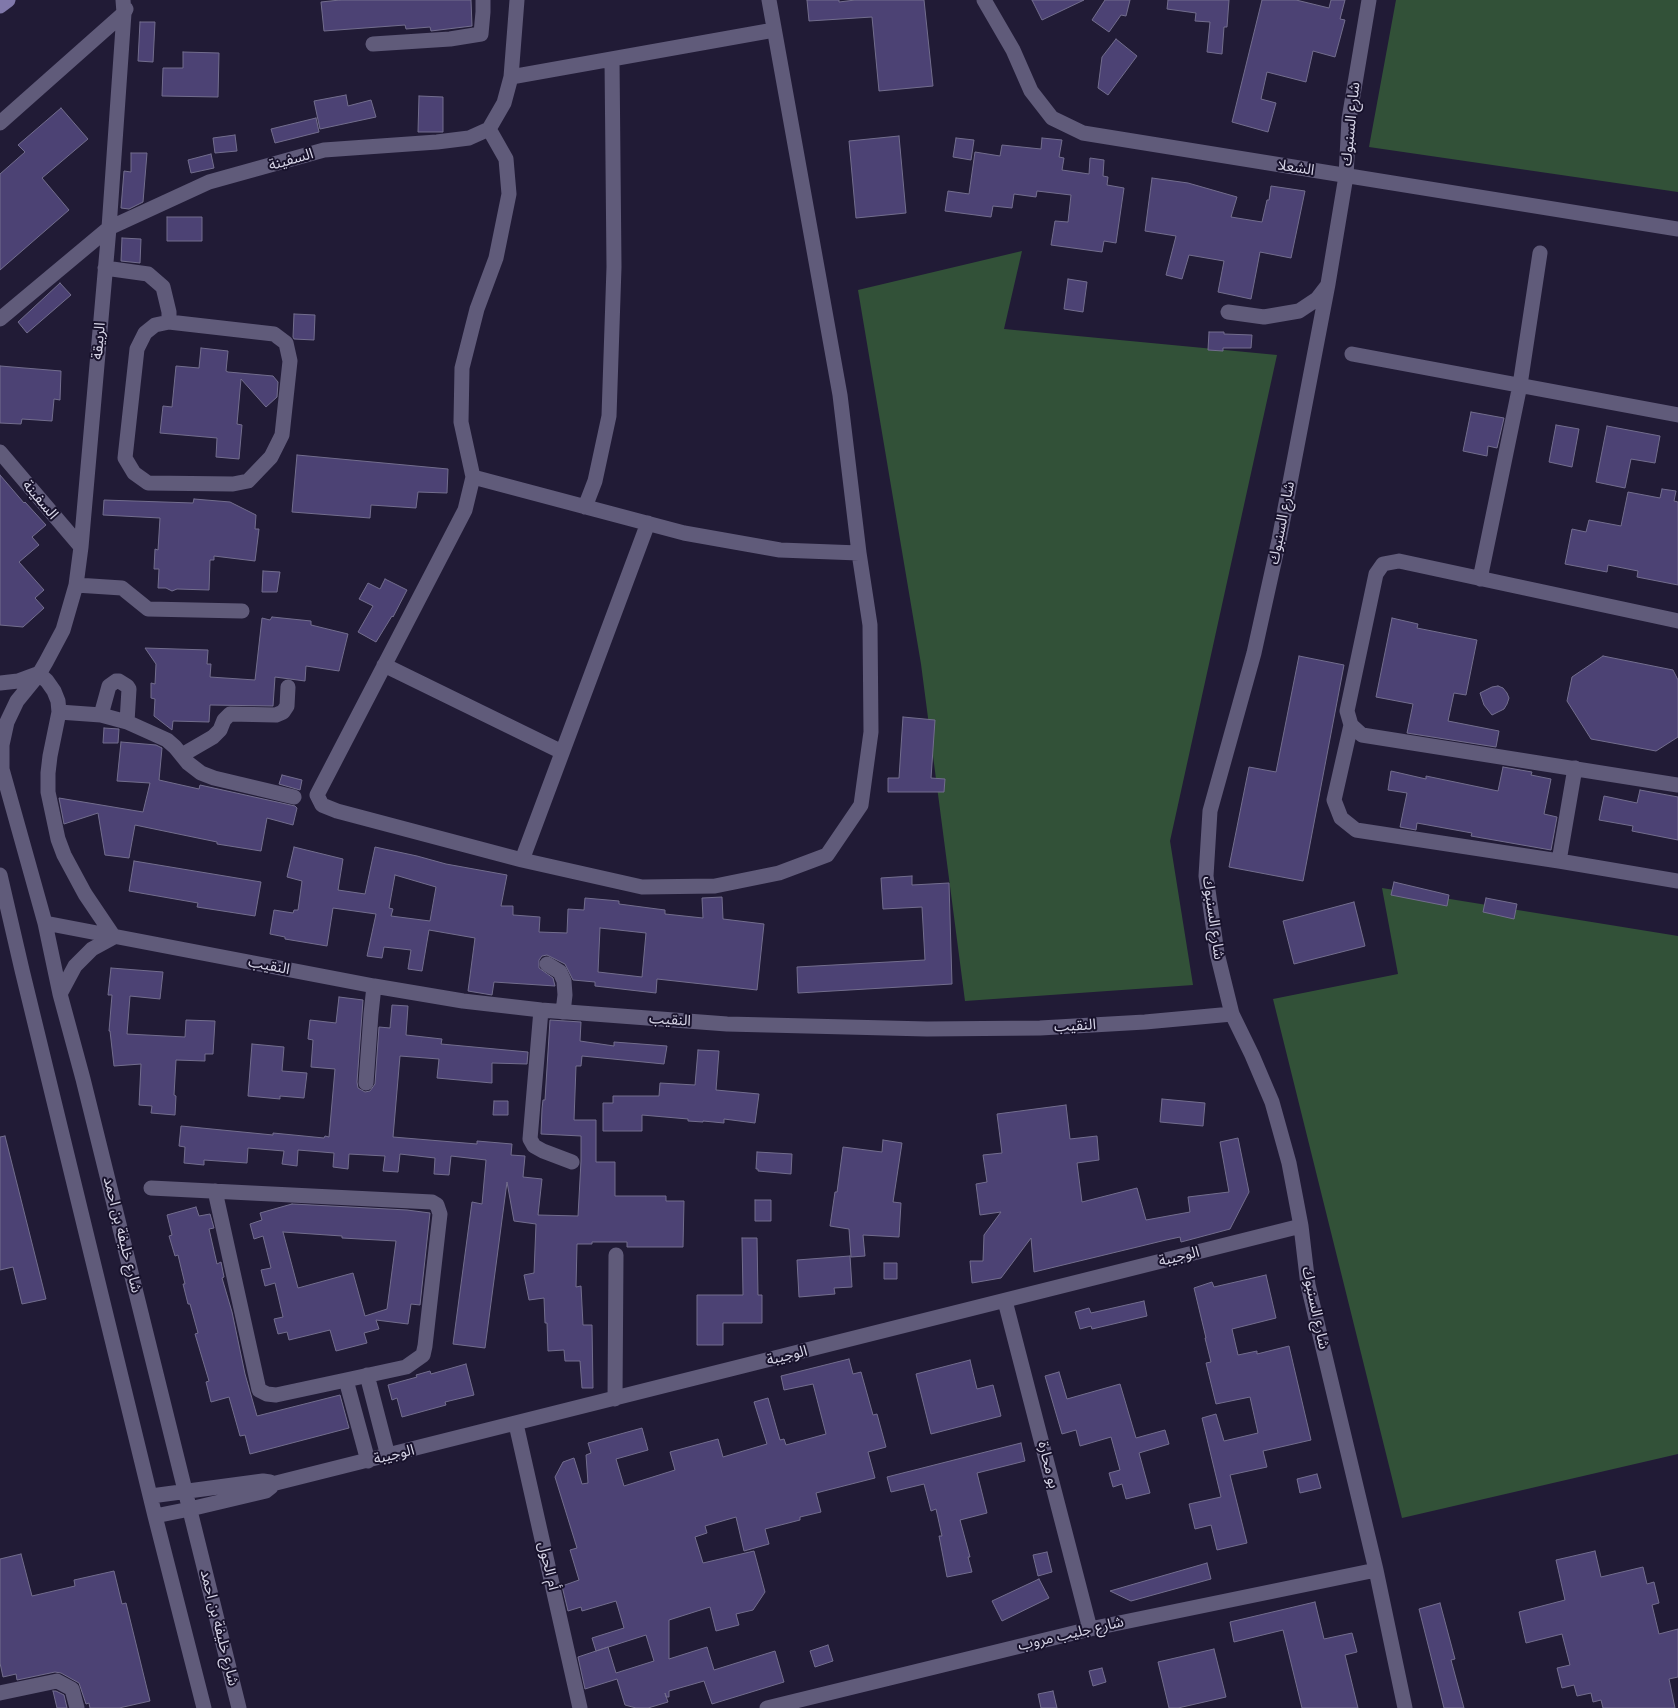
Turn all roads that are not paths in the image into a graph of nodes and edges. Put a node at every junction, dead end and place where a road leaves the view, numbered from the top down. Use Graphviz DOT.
graph roads {
  1 [pos="8,0"];
  2 [pos="483,0"];
  3 [pos="517,0"];
  4 [pos="770,0"];
  5 [pos="984,0"];
  6 [pos="1369,0"];
  7 [pos="126,4"];
  8 [pos="0,6"];
  9 [pos="774,30"];
  10 [pos="373,44"];
  11 [pos="612,59"];
  12 [pos="511,77"];
  13 [pos="0,124"];
  14 [pos="489,129"];
  15 [pos="1346,176"];
  16 [pos="109,228"];
  17 [pos="1678,228"];
  18 [pos="1540,253"];
  19 [pos="106,268"];
  20 [pos="1328,284"];
  21 [pos="1228,312"];
  22 [pos="0,319"];
  23 [pos="169,322"];
  24 [pos="1352,354"];
  25 [pos="1520,385"];
  26 [pos="1678,415"];
  27 [pos="0,452"];
  28 [pos="473,477"];
  29 [pos="585,507"];
  30 [pos="648,523"];
  31 [pos="81,547"];
  32 [pos="859,554"];
  33 [pos="1480,579"];
  34 [pos="76,585"];
  35 [pos="242,611"];
  36 [pos="1678,621"];
  37 [pos="384,666"];
  38 [pos="39,674"];
  39 [pos="0,683"];
  40 [pos="288,687"];
  41 [pos="59,712"];
  42 [pos="101,715"];
  43 [pos="127,722"];
  44 [pos="1351,725"];
  45 [pos="562,752"];
  46 [pos="182,755"];
  47 [pos="1,766"];
  48 [pos="1575,768"];
  49 [pos="1678,785"];
  50 [pos="294,797"];
  51 [pos="522,860"];
  52 [pos="1559,861"];
  53 [pos="0,875"];
  54 [pos="1678,881"];
  55 [pos="44,923"];
  56 [pos="114,937"];
  57 [pos="547,964"];
  58 [pos="374,986"];
  59 [pos="60,994"];
  60 [pos="541,1010"];
  61 [pos="563,1012"];
  62 [pos="1232,1014"];
  63 [pos="366,1083"];
  64 [pos="572,1162"];
  65 [pos="151,1188"];
  66 [pos="215,1191"];
  67 [pos="1301,1226"];
  68 [pos="616,1255"];
  69 [pos="1006,1301"];
  70 [pos="367,1375"];
  71 [pos="346,1380"];
  72 [pos="615,1399"];
  73 [pos="516,1424"];
  74 [pos="388,1456"];
  75 [pos="368,1461"];
  76 [pos="272,1484"];
  77 [pos="185,1491"];
  78 [pos="151,1496"];
  79 [pos="190,1510"];
  80 [pos="155,1516"];
  81 [pos="1376,1570"];
  82 [pos="1090,1629"];
  83 [pos="0,1693"];
  84 [pos="76,1708"];
  85 [pos="204,1708"];
  86 [pos="239,1708"];
  87 [pos="580,1708"];
  88 [pos="767,1708"];
  89 [pos="1405,1708"];
  1 -- 8 [label="main road"];
  2 -- 10 [label="street"];
  3 -- 12 [label="street"];
  4 -- 9 [label="street"];
  5 -- 15 [label="street, الشعلا"];
  6 -- 15 [label="street, شارع السنبوك"];
  7 -- 13 [label="street"];
  7 -- 16 [label="street, الربيقة"];
  9 -- 11 [label="street"];
  9 -- 32 [label="street"];
  11 -- 12 [label="street"];
  11 -- 29 [label="street"];
  12 -- 14 [label="street"];
  14 -- 16 [label="street, السفينة"];
  14 -- 28 [label="street"];
  15 -- 17 [label="street, الشعلا"];
  15 -- 20 [label="street, شارع السنبوك"];
  16 -- 19 [label="street, الربيقة"];
  16 -- 22 [label="street, السفينة"];
  18 -- 25 [label="street"];
  19 -- 23 [label="street"];
  19 -- 31 [label="street, الربيقة"];
  20 -- 21 [label="street"];
  20 -- 62 [label="street, شارع السنبوك"];
  23 -- 23 [label="street"];
  24 -- 25 [label="street"];
  25 -- 26 [label="street"];
  25 -- 33 [label="street"];
  27 -- 31 [label="street, السفينة"];
  28 -- 29 [label="street"];
  28 -- 37 [label="street"];
  29 -- 30 [label="street"];
  30 -- 32 [label="street"];
  30 -- 45 [label="street"];
  31 -- 34 [label="street, الربيقة"];
  32 -- 51 [label="street"];
  33 -- 36 [label="street"];
  33 -- 44 [label="street"];
  34 -- 35 [label="street"];
  34 -- 38 [label="street, الربيقة"];
  37 -- 45 [label="street"];
  37 -- 51 [label="street"];
  38 -- 39 [label="street"];
  38 -- 41 [label="street"];
  38 -- 47 [label="street, الربيقة"];
  40 -- 46 [label="street"];
  41 -- 42 [label="street"];
  41 -- 56 [label="street"];
  42 -- 43 [label="street"];
  42 -- 43 [label="street"];
  43 -- 46 [label="street"];
  44 -- 48 [label="street"];
  44 -- 52 [label="street"];
  45 -- 51 [label="street"];
  46 -- 50 [label="street"];
  47 -- 55 [label="street, شارع خليفة بن احمد"];
  48 -- 49 [label="street"];
  48 -- 52 [label="street"];
  52 -- 54 [label="street"];
  53 -- 78 [label="street"];
  55 -- 56 [label="street, النقيب"];
  55 -- 59 [label="street, شارع خليفة بن احمد"];
  56 -- 58 [label="street, النقيب"];
  56 -- 59 [label="street"];
  57 -- 61 [label="street"];
  58 -- 60 [label="street, النقيب"];
  58 -- 63 [label="street"];
  59 -- 77 [label="street, شارع خليفة بن احمد"];
  60 -- 61 [label="street, النقيب"];
  60 -- 64 [label="street"];
  61 -- 62 [label="street, النقيب"];
  62 -- 67 [label="street, شارع السنبوك"];
  65 -- 66 [label="street"];
  66 -- 70 [label="street"];
  66 -- 71 [label="street"];
  67 -- 69 [label="street, الوجيبة"];
  67 -- 81 [label="street, شارع السنبوك"];
  68 -- 72 [label="street"];
  69 -- 72 [label="street, الوجيبة"];
  69 -- 82 [label="street, بو محارة"];
  70 -- 71 [label="street"];
  70 -- 74 [label="street"];
  71 -- 75 [label="street"];
  72 -- 73 [label="street, الوجيبة"];
  73 -- 74 [label="street, الوجيبة"];
  73 -- 87 [label="street, أم الحول"];
  74 -- 75 [label="street, الوجيبة"];
  75 -- 76 [label="street, الوجيبة"];
  76 -- 77 [label="street"];
  76 -- 79 [label="street"];
  77 -- 78 [label="street"];
  77 -- 79 [label="street, شارع خليفة بن احمد"];
  78 -- 80 [label="street"];
  79 -- 80 [label="street"];
  79 -- 86 [label="street, شارع خليفة بن احمد"];
  80 -- 85 [label="street"];
  81 -- 82 [label="street, شارع جليب مروب"];
  81 -- 89 [label="street, شارع السنبوك"];
  82 -- 88 [label="street, شارع جليب مروب"];
  83 -- 84 [label="street"];
}
